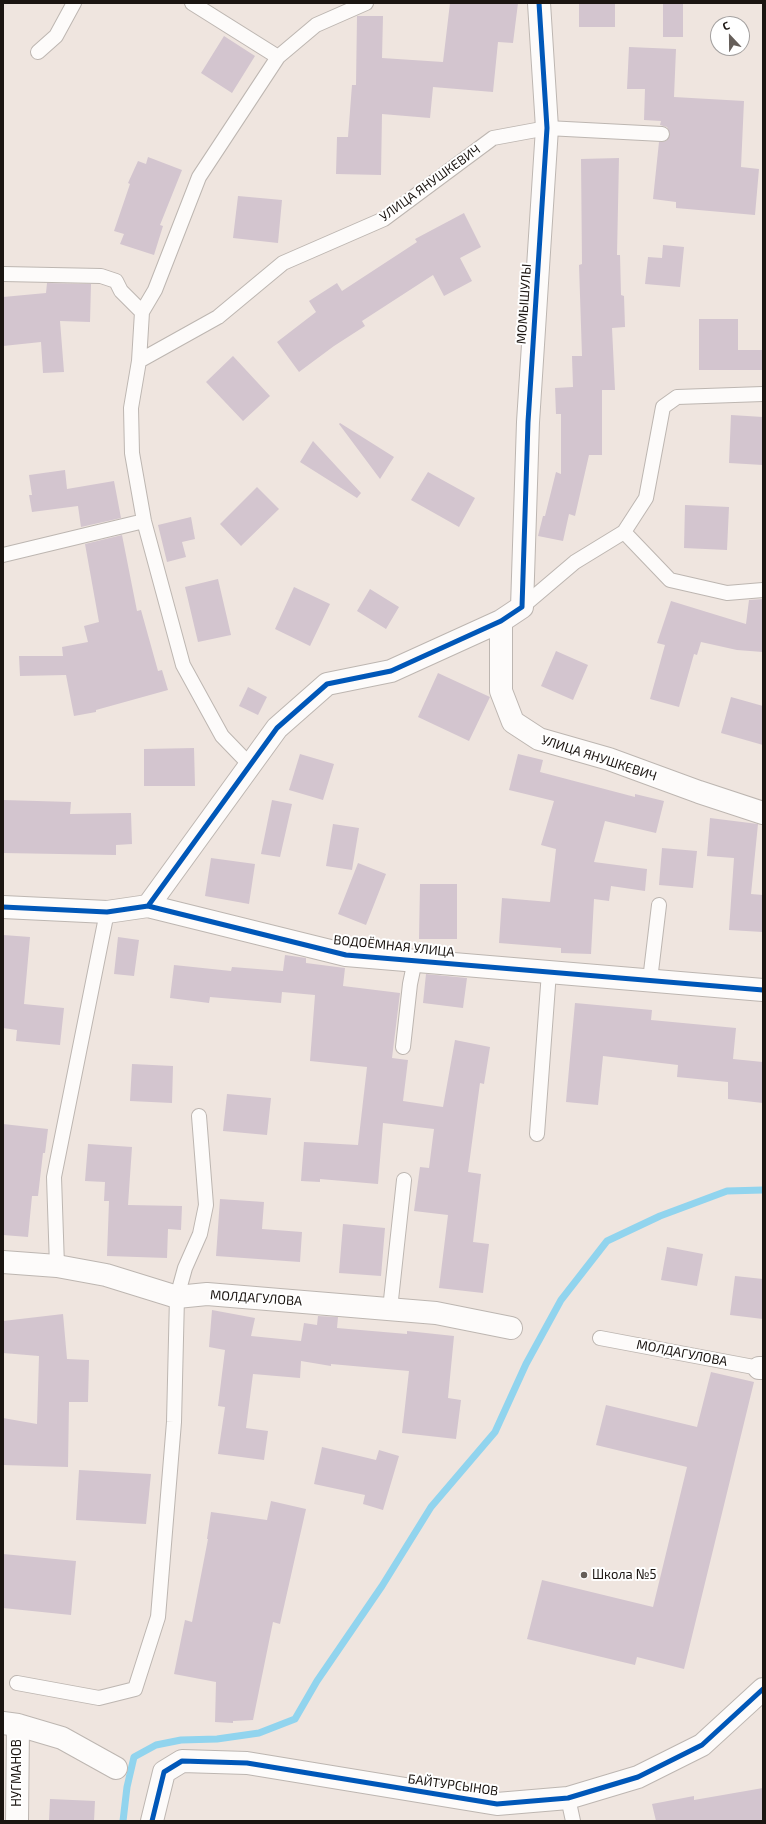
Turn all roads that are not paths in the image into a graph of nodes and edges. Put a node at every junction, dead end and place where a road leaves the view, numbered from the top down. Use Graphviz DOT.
graph roads {
  1 [pos="74,3"];
  2 [pos="192,3"];
  3 [pos="366,3"];
  4 [pos="539,3"];
  5 [pos="38,52"];
  6 [pos="278,57"];
  7 [pos="547,128"];
  8 [pos="662,134"];
  9 [pos="3,274"];
  10 [pos="142,312"];
  11 [pos="139,361"];
  12 [pos="763,394"];
  13 [pos="144,521"];
  14 [pos="624,532"];
  15 [pos="3,555"];
  16 [pos="763,590"];
  17 [pos="522,607"];
  18 [pos="501,621"];
  19 [pos="250,765"];
  20 [pos="763,812"];
  21 [pos="659,905"];
  22 [pos="148,906"];
  23 [pos="3,907"];
  24 [pos="107,912"];
  25 [pos="415,960"];
  26 [pos="549,972"];
  27 [pos="650,980"];
  28 [pos="763,990"];
  29 [pos="403,1047"];
  30 [pos="199,1116"];
  31 [pos="537,1134"];
  32 [pos="404,1180"];
  33 [pos="3,1262"];
  34 [pos="57,1266"];
  35 [pos="177,1298"];
  36 [pos="390,1309"];
  37 [pos="511,1328"];
  38 [pos="600,1338"];
  39 [pos="761,1368"];
  40 [pos="17,1683"];
  41 [pos="763,1689"];
  42 [pos="10,1724"];
  43 [pos="116,1768"];
  44 [pos="568,1798"];
  45 [pos="17,1821"];
  46 [pos="152,1821"];
  47 [pos="573,1821"];
  1 -- 5 [label="lane"];
  2 -- 6 [label="lane"];
  3 -- 6 [label="lane"];
  4 -- 7 [label="street, МОМЫШУЛЫ"];
  6 -- 10 [label="lane"];
  7 -- 8 [label="lane, УЛИЦА ЯНУШКЕВИЧ"];
  7 -- 11 [label="lane, УЛИЦА ЯНУШКЕВИЧ"];
  7 -- 17 [label="street, МОМЫШУЛЫ"];
  9 -- 10 [label="lane"];
  10 -- 11 [label="lane"];
  11 -- 13 [label="lane"];
  12 -- 14 [label="lane"];
  13 -- 15 [label="lane"];
  13 -- 19 [label="lane"];
  14 -- 16 [label="lane"];
  14 -- 17 [label="lane"];
  17 -- 18 [label="street"];
  18 -- 19 [label="street"];
  18 -- 20 [label="street, УЛИЦА ЯНУШКЕВИЧ"];
  19 -- 22 [label="street"];
  21 -- 27 [label="lane"];
  22 -- 24 [label="street, ВОДОЁМНАЯ УЛИЦА"];
  22 -- 25 [label="street, ВОДОЁМНАЯ УЛИЦА"];
  23 -- 24 [label="street, ВОДОЁМНАЯ УЛИЦА"];
  24 -- 34 [label="lane"];
  25 -- 26 [label="street, ВОДОЁМНАЯ УЛИЦА"];
  25 -- 29 [label="lane"];
  26 -- 27 [label="street, ВОДОЁМНАЯ УЛИЦА"];
  26 -- 31 [label="lane"];
  27 -- 28 [label="street, ВОДОЁМНАЯ УЛИЦА"];
  30 -- 35 [label="lane"];
  32 -- 36 [label="lane"];
  33 -- 34 [label="street, МОЛДАГУЛОВА"];
  34 -- 35 [label="street, МОЛДАГУЛОВА"];
  35 -- 36 [label="street, МОЛДАГУЛОВА"];
  35 -- 40 [label="lane"];
  36 -- 37 [label="street, МОЛДАГУЛОВА"];
  38 -- 39 [label="lane, МОЛДАГУЛОВА"];
  41 -- 44 [label="street, БАЙТУРСЫНОВ"];
  42 -- 43 [label="street"];
  42 -- 45 [label="street, НУГМАНОВ"];
  44 -- 46 [label="street, БАЙТУРСЫНОВ"];
  44 -- 47 [label="lane"];
}
